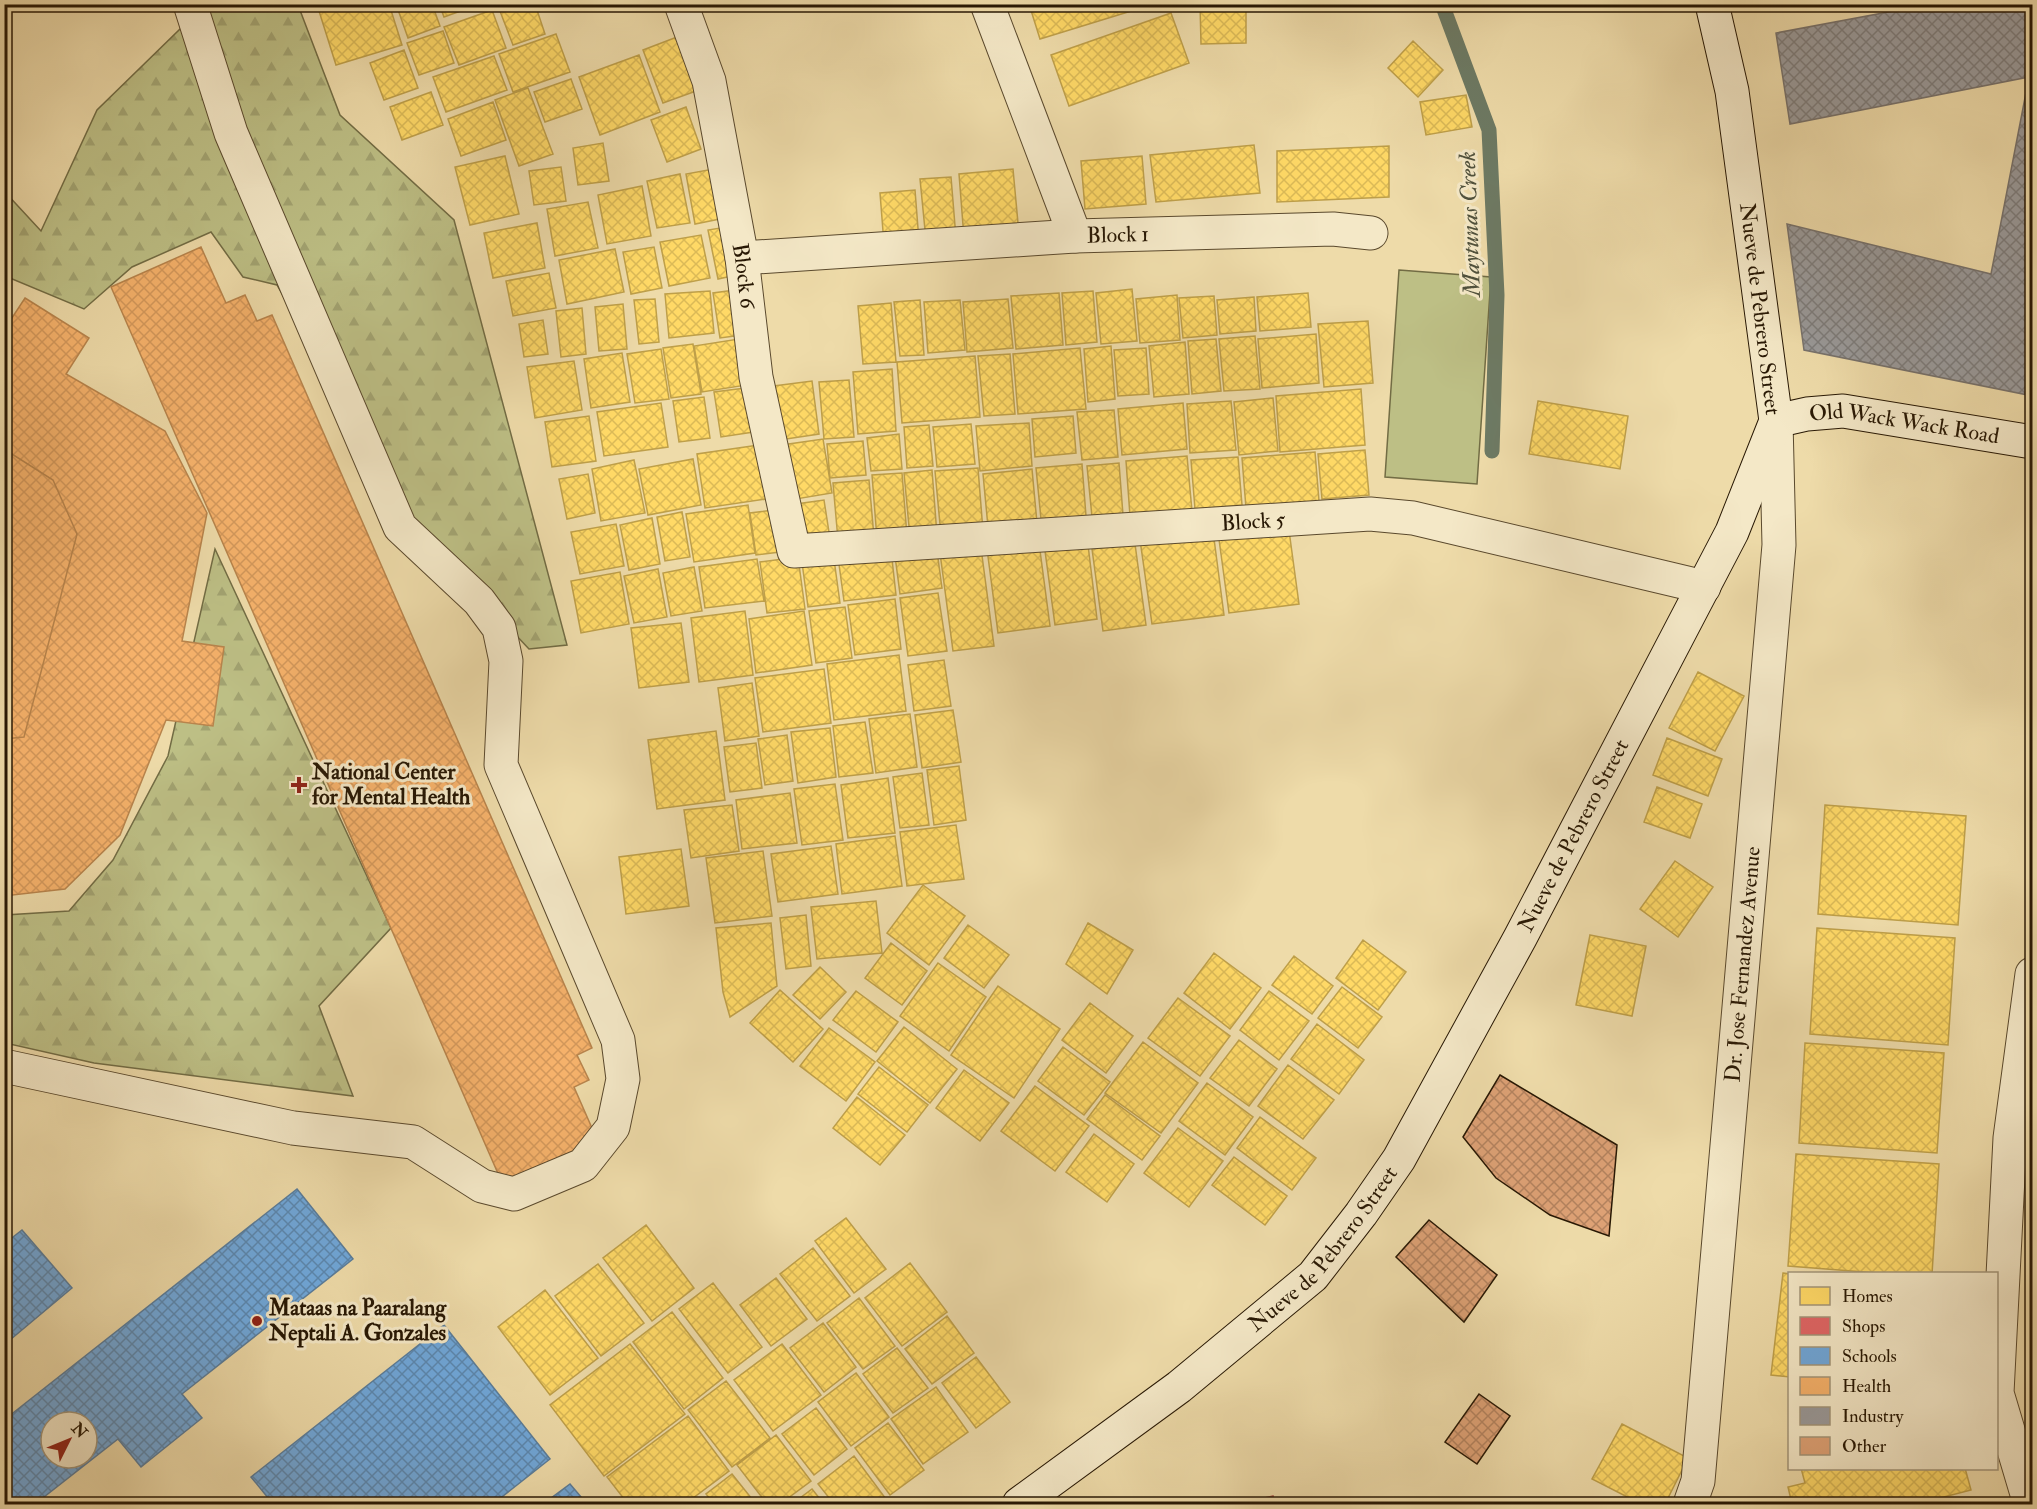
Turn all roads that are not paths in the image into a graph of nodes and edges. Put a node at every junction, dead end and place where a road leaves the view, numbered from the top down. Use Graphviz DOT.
graph roads {
  1 [pos="190,4"];
  2 [pos="681,4"];
  3 [pos="987,4"];
  4 [pos="1712,4"];
  5 [pos="1371,233"];
  6 [pos="1075,236"];
  7 [pos="742,258"];
  8 [pos="1776,422"];
  9 [pos="2032,442"];
  10 [pos="794,551"];
  11 [pos="1704,587"];
  12 [pos="2032,974"];
  13 [pos="4,1066"];
  14 [pos="2021,1140"];
  15 [pos="1998,1382"];
  16 [pos="1998,1396"];
  17 [pos="1700,1497"];
  18 [pos="1019,1504"];
  19 [pos="2030,1504"];
  1 -- 13 [label="street"];
  2 -- 7 [label="street, Block 6"];
  3 -- 6 [label="street, Block 1"];
  4 -- 8 [label="street, Nueve de Pebrero Street"];
  5 -- 6 [label="street, Block 1"];
  6 -- 7 [label="street"];
  7 -- 10 [label="street, Block 6"];
  8 -- 9 [label="street, Old Wack Wack Road"];
  8 -- 11 [label="street, Nueve de Pebrero Street"];
  8 -- 17 [label="street, Dr. Jose Fernandez Avenue"];
  10 -- 11 [label="street, Block 5"];
  11 -- 18 [label="street, Nueve de Pebrero Street"];
  12 -- 14 [label="street"];
  14 -- 15 [label="street"];
  16 -- 19 [label="street"];
}
